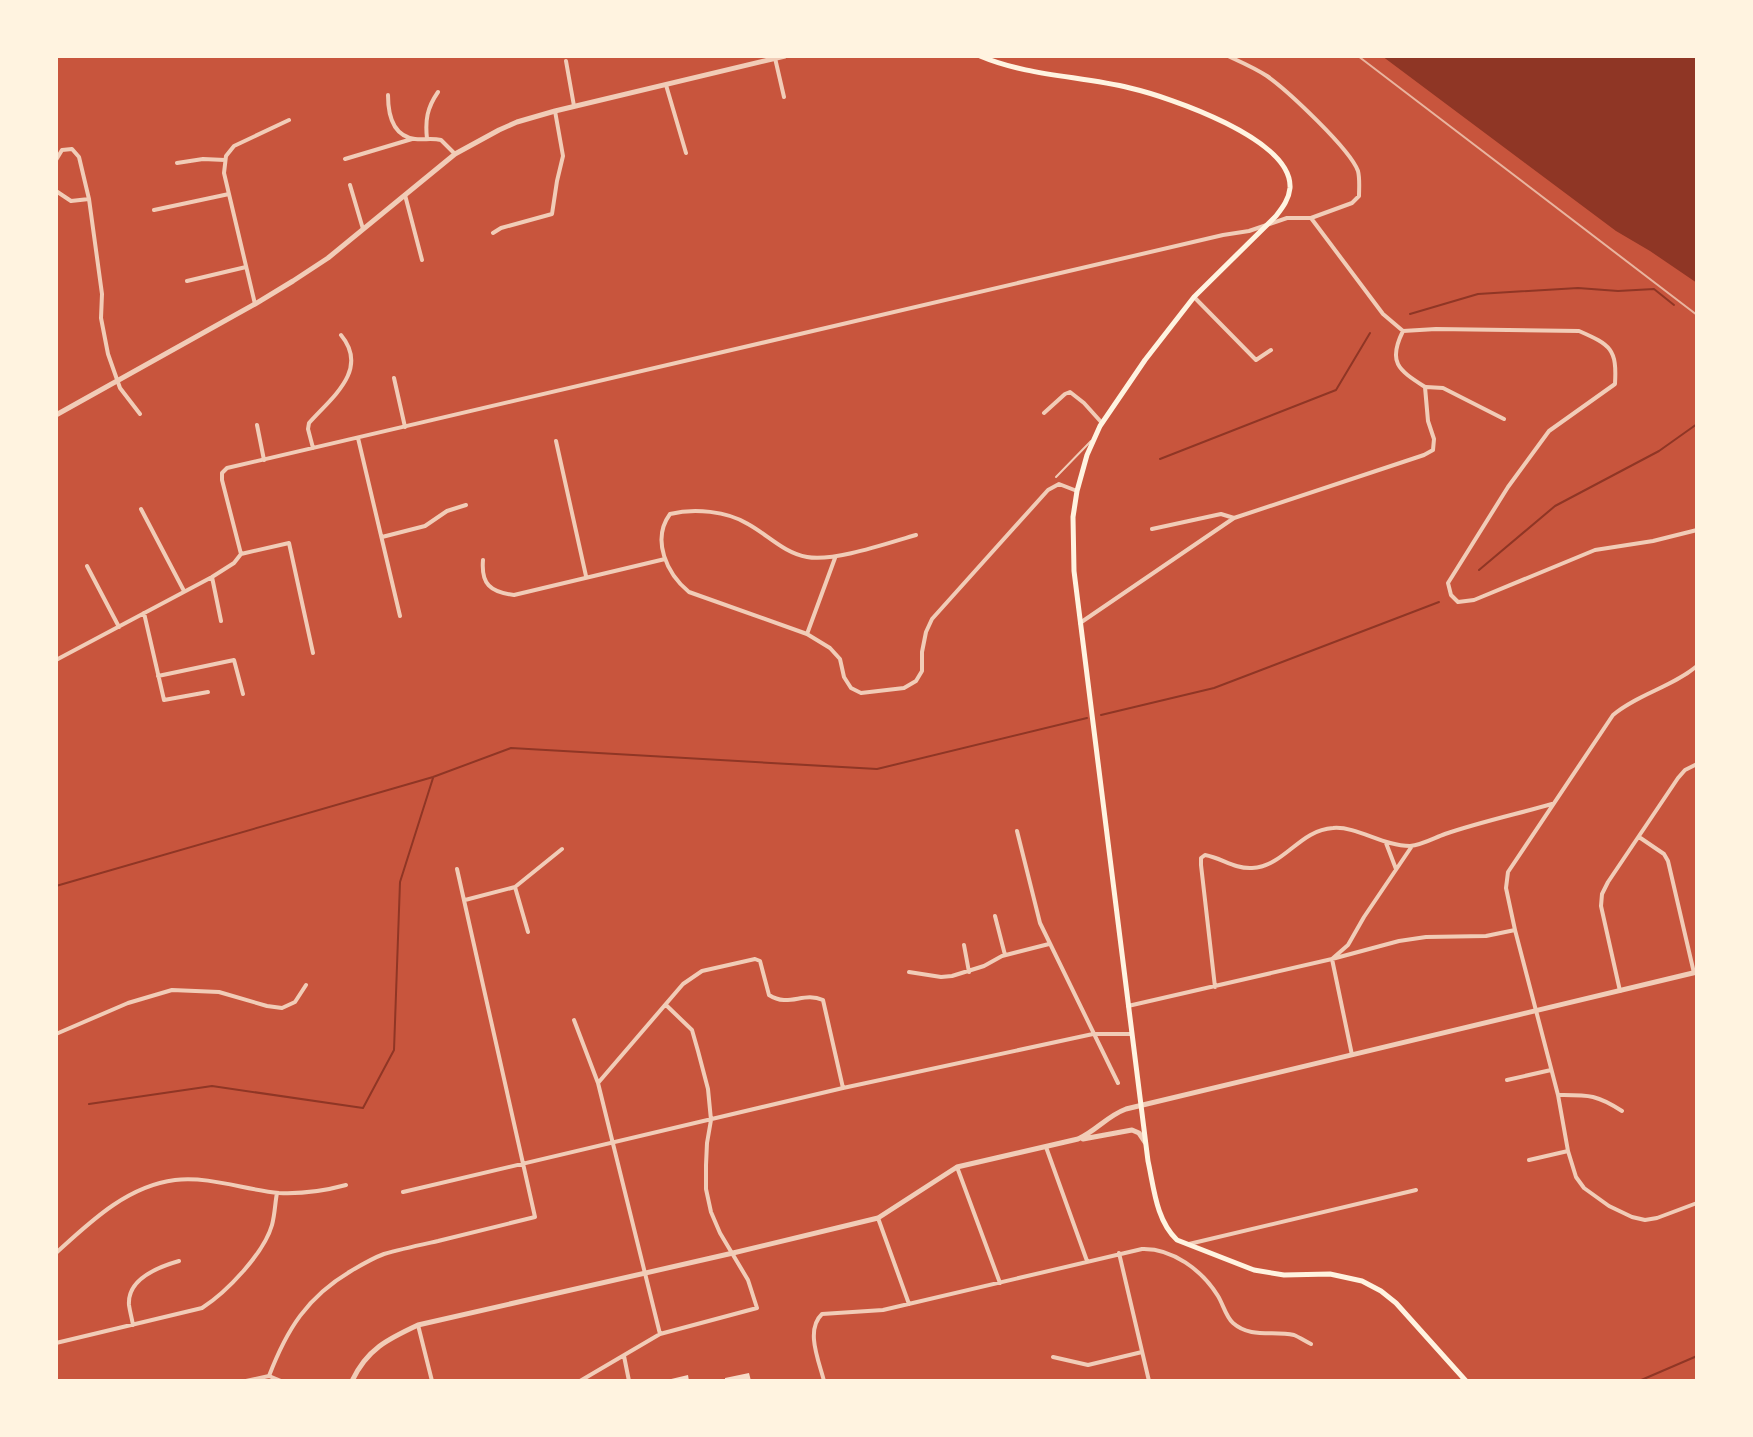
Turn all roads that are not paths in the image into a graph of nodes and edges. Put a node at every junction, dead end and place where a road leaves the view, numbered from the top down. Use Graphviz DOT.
graph roads {
  1 [pos="751,56"];
  2 [pos="785,56"];
  3 [pos="980,56"];
  4 [pos="1228,56"];
  5 [pos="775,58"];
  6 [pos="566,61"];
  7 [pos="752,64"];
  8 [pos="666,85"];
  9 [pos="438,92"];
  10 [pos="388,95"];
  11 [pos="784,97"];
  12 [pos="574,106"];
  13 [pos="555,111"];
  14 [pos="289,120"];
  15 [pos="412,139"];
  16 [pos="427,139"];
  17 [pos="686,153"];
  18 [pos="455,154"];
  19 [pos="345,159"];
  20 [pos="56,160"];
  21 [pos="225,160"];
  22 [pos="177,163"];
  23 [pos="350,185"];
  24 [pos="56,191"];
  25 [pos="229,194"];
  26 [pos="405,195"];
  27 [pos="89,199"];
  28 [pos="154,210"];
  29 [pos="1311,218"];
  30 [pos="1267,225"];
  31 [pos="363,230"];
  32 [pos="493,233"];
  33 [pos="422,260"];
  34 [pos="246,267"];
  35 [pos="187,281"];
  36 [pos="1194,297"];
  37 [pos="255,304"];
  38 [pos="1403,331"];
  39 [pos="341,335"];
  40 [pos="1271,350"];
  41 [pos="394,378"];
  42 [pos="118,381"];
  43 [pos="1425,387"];
  44 [pos="1044,413"];
  45 [pos="140,414"];
  46 [pos="56,415"];
  47 [pos="1504,419"];
  48 [pos="1102,423"];
  49 [pos="257,425"];
  50 [pos="405,427"];
  51 [pos="358,438"];
  52 [pos="1093,440"];
  53 [pos="556,441"];
  54 [pos="313,448"];
  55 [pos="264,460"];
  56 [pos="1056,477"];
  57 [pos="1077,491"];
  58 [pos="466,505"];
  59 [pos="141,509"];
  60 [pos="1234,518"];
  61 [pos="1152,529"];
  62 [pos="1697,530"];
  63 [pos="916,535"];
  64 [pos="382,537"];
  65 [pos="241,554"];
  66 [pos="835,556"];
  67 [pos="665,559"];
  68 [pos="483,560"];
  69 [pos="87,566"];
  70 [pos="586,576"];
  71 [pos="212,577"];
  72 [pos="184,591"];
  73 [pos="144,613"];
  74 [pos="400,616"];
  75 [pos="221,621"];
  76 [pos="1080,623"];
  77 [pos="119,627"];
  78 [pos="807,634"];
  79 [pos="313,653"];
  80 [pos="56,660"];
  81 [pos="1697,666"];
  82 [pos="158,676"];
  83 [pos="208,692"];
  84 [pos="243,694"];
  85 [pos="1697,764"];
  86 [pos="1552,804"];
  87 [pos="1017,831"];
  88 [pos="1639,837"];
  89 [pos="1386,843"];
  90 [pos="1413,846"];
  91 [pos="562,849"];
  92 [pos="457,869"];
  93 [pos="1396,869"];
  94 [pos="515,887"];
  95 [pos="465,900"];
  96 [pos="995,916"];
  97 [pos="1515,930"];
  98 [pos="528,932"];
  99 [pos="1049,944"];
  100 [pos="964,945"];
  101 [pos="1005,955"];
  102 [pos="1332,959"];
  103 [pos="909,972"];
  104 [pos="969,972"];
  105 [pos="1696,973"];
  106 [pos="306,985"];
  107 [pos="1215,987"];
  108 [pos="1620,991"];
  109 [pos="666,1005"];
  110 [pos="1128,1006"];
  111 [pos="1537,1012"];
  112 [pos="574,1020"];
  113 [pos="56,1034"];
  114 [pos="1093,1034"];
  115 [pos="1131,1034"];
  116 [pos="1352,1055"];
  117 [pos="1551,1070"];
  118 [pos="1507,1080"];
  119 [pos="598,1083"];
  120 [pos="1118,1083"];
  121 [pos="843,1088"];
  122 [pos="1558,1095"];
  123 [pos="1140,1105"];
  124 [pos="1622,1111"];
  125 [pos="711,1120"];
  126 [pos="1078,1139"];
  127 [pos="1145,1142"];
  128 [pos="614,1143"];
  129 [pos="1046,1147"];
  130 [pos="1568,1151"];
  131 [pos="1529,1160"];
  132 [pos="524,1165"];
  133 [pos="957,1167"];
  134 [pos="346,1185"];
  135 [pos="1416,1190"];
  136 [pos="403,1192"];
  137 [pos="277,1193"];
  138 [pos="1697,1203"];
  139 [pos="878,1218"];
  140 [pos="1189,1244"];
  141 [pos="56,1253"];
  142 [pos="733,1253"];
  143 [pos="1119,1253"];
  144 [pos="179,1261"];
  145 [pos="1087,1261"];
  146 [pos="646,1273"];
  147 [pos="1000,1283"];
  148 [pos="909,1304"];
  149 [pos="133,1325"];
  150 [pos="418,1325"];
  151 [pos="660,1334"];
  152 [pos="56,1343"];
  153 [pos="1311,1344"];
  154 [pos="1142,1352"];
  155 [pos="624,1356"];
  156 [pos="1053,1357"];
  157 [pos="269,1376"];
  158 [pos="246,1381"];
  159 [pos="281,1381"];
  160 [pos="352,1381"];
  161 [pos="432,1381"];
  162 [pos="580,1381"];
  163 [pos="629,1381"];
  164 [pos="824,1381"];
  165 [pos="1149,1381"];
  166 [pos="1466,1381"];
  1 -- 7 [label="street"];
  2 -- 5 [label="street"];
  3 -- 30 [label="main road"];
  4 -- 29 [label="street"];
  5 -- 7 [label="street"];
  5 -- 11 [label="street"];
  6 -- 12 [label="street"];
  7 -- 8 [label="street"];
  8 -- 12 [label="street"];
  8 -- 17 [label="street"];
  9 -- 16 [label="street"];
  10 -- 15 [label="street"];
  12 -- 13 [label="street"];
  13 -- 18 [label="street"];
  13 -- 32 [label="street"];
  14 -- 21 [label="street"];
  15 -- 16 [label="street"];
  15 -- 19 [label="street"];
  16 -- 18 [label="street"];
  18 -- 26 [label="street"];
  20 -- 27 [label="street"];
  21 -- 22 [label="street"];
  21 -- 25 [label="street"];
  23 -- 31 [label="street"];
  24 -- 27 [label="street"];
  25 -- 28 [label="street"];
  25 -- 34 [label="street"];
  26 -- 31 [label="street"];
  26 -- 33 [label="street"];
  27 -- 42 [label="street"];
  29 -- 30 [label="street"];
  29 -- 38 [label="street"];
  30 -- 36 [label="main road"];
  30 -- 50 [label="street"];
  31 -- 37 [label="street"];
  34 -- 35 [label="street"];
  34 -- 37 [label="street"];
  36 -- 40 [label="street"];
  36 -- 48 [label="main road"];
  37 -- 42 [label="street"];
  38 -- 43 [label="street"];
  38 -- 62 [label="street"];
  39 -- 54 [label="street"];
  41 -- 50 [label="street"];
  42 -- 45 [label="street"];
  42 -- 46 [label="street"];
  43 -- 47 [label="street"];
  43 -- 60 [label="street"];
  44 -- 48 [label="street"];
  48 -- 52 [label="main road"];
  49 -- 55 [label="street"];
  50 -- 51 [label="street"];
  51 -- 54 [label="street"];
  51 -- 64 [label="street"];
  52 -- 56 [label="lane"];
  52 -- 57 [label="main road"];
  53 -- 70 [label="street"];
  54 -- 55 [label="street"];
  55 -- 65 [label="street"];
  57 -- 76 [label="main road"];
  57 -- 78 [label="street"];
  58 -- 64 [label="street"];
  59 -- 72 [label="street"];
  60 -- 61 [label="street"];
  60 -- 76 [label="street"];
  63 -- 66 [label="street"];
  64 -- 74 [label="street"];
  65 -- 71 [label="street"];
  65 -- 79 [label="street"];
  66 -- 67 [label="street"];
  66 -- 78 [label="street"];
  67 -- 70 [label="street"];
  67 -- 78 [label="street"];
  68 -- 70 [label="street"];
  69 -- 77 [label="street"];
  71 -- 72 [label="street"];
  71 -- 75 [label="street"];
  72 -- 73 [label="street"];
  73 -- 77 [label="street"];
  73 -- 82 [label="street"];
  76 -- 110 [label="main road"];
  77 -- 80 [label="street"];
  81 -- 86 [label="street"];
  82 -- 83 [label="street"];
  82 -- 84 [label="street"];
  85 -- 88 [label="street"];
  86 -- 90 [label="street"];
  86 -- 97 [label="street"];
  87 -- 99 [label="street"];
  88 -- 105 [label="street"];
  88 -- 108 [label="street"];
  89 -- 90 [label="street"];
  89 -- 93 [label="street"];
  89 -- 107 [label="street"];
  90 -- 93 [label="street"];
  91 -- 94 [label="street"];
  92 -- 95 [label="street"];
  93 -- 102 [label="street"];
  94 -- 95 [label="street"];
  94 -- 98 [label="street"];
  95 -- 132 [label="street"];
  96 -- 101 [label="street"];
  97 -- 102 [label="street"];
  97 -- 111 [label="street"];
  99 -- 101 [label="street"];
  99 -- 114 [label="street"];
  100 -- 104 [label="street"];
  101 -- 104 [label="street"];
  102 -- 107 [label="street"];
  102 -- 116 [label="street"];
  103 -- 104 [label="street"];
  105 -- 108 [label="street"];
  106 -- 113 [label="street"];
  107 -- 110 [label="street"];
  108 -- 111 [label="street"];
  109 -- 119 [label="street"];
  109 -- 121 [label="street"];
  109 -- 125 [label="street"];
  110 -- 115 [label="main road"];
  111 -- 116 [label="street"];
  111 -- 117 [label="street"];
  112 -- 119 [label="street"];
  114 -- 115 [label="street"];
  114 -- 120 [label="street"];
  114 -- 121 [label="street"];
  115 -- 123 [label="main road"];
  116 -- 123 [label="street"];
  117 -- 118 [label="street"];
  117 -- 122 [label="street"];
  119 -- 128 [label="street"];
  121 -- 125 [label="street"];
  122 -- 124 [label="street"];
  122 -- 130 [label="street"];
  123 -- 126 [label="street"];
  123 -- 127 [label="main road"];
  125 -- 128 [label="street"];
  125 -- 142 [label="street"];
  126 -- 127 [label="street"];
  126 -- 129 [label="street"];
  127 -- 140 [label="main road"];
  128 -- 132 [label="street"];
  128 -- 146 [label="street"];
  129 -- 133 [label="street"];
  129 -- 145 [label="street"];
  130 -- 131 [label="street"];
  130 -- 138 [label="street"];
  132 -- 136 [label="street"];
  132 -- 157 [label="street"];
  133 -- 139 [label="street"];
  133 -- 147 [label="street"];
  134 -- 137 [label="street"];
  135 -- 140 [label="street"];
  137 -- 141 [label="street"];
  137 -- 149 [label="street"];
  139 -- 142 [label="street"];
  139 -- 148 [label="street"];
  140 -- 166 [label="main road"];
  142 -- 146 [label="street"];
  142 -- 151 [label="street"];
  143 -- 145 [label="street"];
  143 -- 153 [label="street"];
  143 -- 154 [label="street"];
  144 -- 149 [label="street"];
  145 -- 147 [label="street"];
  146 -- 150 [label="street"];
  146 -- 151 [label="street"];
  147 -- 148 [label="street"];
  148 -- 164 [label="street"];
  149 -- 152 [label="street"];
  150 -- 160 [label="street"];
  150 -- 161 [label="street"];
  151 -- 155 [label="street"];
  154 -- 156 [label="street"];
  154 -- 165 [label="street"];
  155 -- 162 [label="street"];
  155 -- 163 [label="street"];
  157 -- 158 [label="street"];
  157 -- 159 [label="street"];
}
